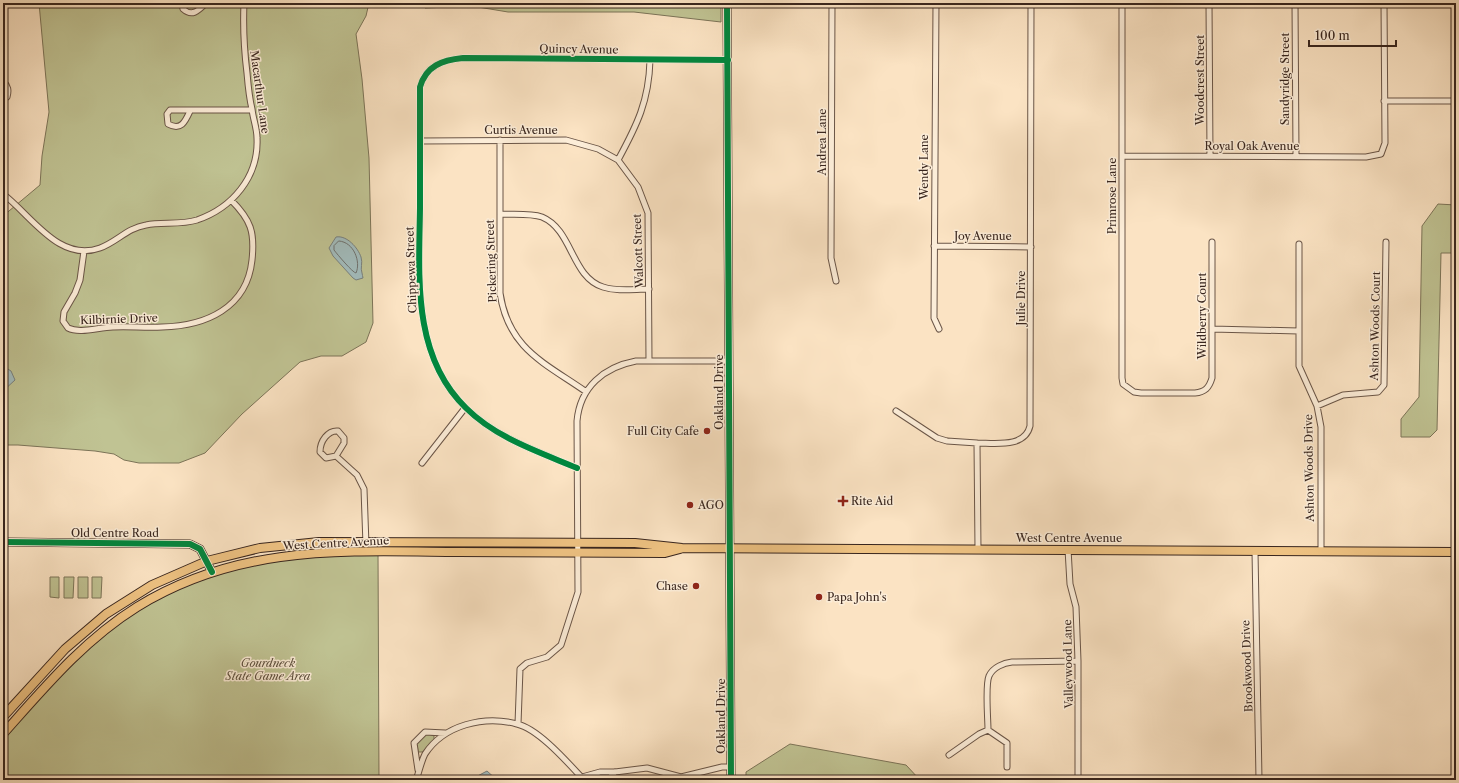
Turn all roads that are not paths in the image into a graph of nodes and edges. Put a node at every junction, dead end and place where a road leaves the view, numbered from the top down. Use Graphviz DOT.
graph roads {
  1 [pos="182,3"];
  2 [pos="728,3"];
  3 [pos="832,3"];
  4 [pos="936,3"];
  5 [pos="1031,3"];
  6 [pos="1122,3"];
  7 [pos="1210,3"];
  8 [pos="1295,3"];
  9 [pos="1384,3"];
  10 [pos="204,4"];
  11 [pos="244,4"];
  12 [pos="650,60"];
  13 [pos="728,60"];
  14 [pos="431,68"];
  15 [pos="3,81"];
  16 [pos="3,100"];
  17 [pos="1384,101"];
  18 [pos="1456,101"];
  19 [pos="252,110"];
  20 [pos="190,111"];
  21 [pos="500,140"];
  22 [pos="420,141"];
  23 [pos="1123,156"];
  24 [pos="1210,156"];
  25 [pos="1296,156"];
  26 [pos="618,160"];
  27 [pos="3,194"];
  28 [pos="231,200"];
  29 [pos="500,214"];
  30 [pos="1212,242"];
  31 [pos="1386,242"];
  32 [pos="1299,244"];
  33 [pos="934,246"];
  34 [pos="1032,247"];
  35 [pos="84,252"];
  36 [pos="836,281"];
  37 [pos="649,289"];
  38 [pos="1212,329"];
  39 [pos="939,330"];
  40 [pos="1299,331"];
  41 [pos="649,360"];
  42 [pos="729,361"];
  43 [pos="1207,389"];
  44 [pos="585,391"];
  45 [pos="1317,406"];
  46 [pos="465,408"];
  47 [pos="896,411"];
  48 [pos="977,443"];
  49 [pos="336,456"];
  50 [pos="422,463"];
  51 [pos="577,468"];
  52 [pos="366,541"];
  53 [pos="3,542"];
  54 [pos="577,542"];
  55 [pos="730,547"];
  56 [pos="682,548"];
  57 [pos="978,549"];
  58 [pos="1068,549"];
  59 [pos="1255,551"];
  60 [pos="1321,551"];
  61 [pos="366,552"];
  62 [pos="1456,552"];
  63 [pos="577,553"];
  64 [pos="207,561"];
  65 [pos="212,572"];
  66 [pos="1078,661"];
  67 [pos="3,716"];
  68 [pos="518,724"];
  69 [pos="988,730"];
  70 [pos="445,733"];
  71 [pos="3,734"];
  72 [pos="949,754"];
  73 [pos="731,767"];
  74 [pos="1007,767"];
  75 [pos="418,772"];
  76 [pos="615,772"];
  77 [pos="583,779"];
  78 [pos="416,780"];
  79 [pos="608,780"];
  80 [pos="731,780"];
  81 [pos="1078,780"];
  82 [pos="1260,780"];
  1 -- 10 [label="street"];
  2 -- 13 [label="main road, Oakland Drive"];
  3 -- 36 [label="street, Andrea Lane"];
  4 -- 33 [label="street, Wendy Lane"];
  5 -- 34 [label="street, Julie Drive"];
  6 -- 23 [label="street, Primrose Lane"];
  7 -- 24 [label="street, Woodcrest Street"];
  8 -- 25 [label="street, Sandyridge Street"];
  9 -- 17 [label="street"];
  10 -- 11 [label="street"];
  11 -- 19 [label="street, Macarthur Lane"];
  12 -- 13 [label="street, Quincy Avenue"];
  12 -- 14 [label="street, Quincy Avenue"];
  12 -- 26 [label="street"];
  13 -- 42 [label="main road, Oakland Drive"];
  14 -- 22 [label="street, Chippewa Street"];
  15 -- 16 [label="street"];
  17 -- 18 [label="street"];
  17 -- 25 [label="street, Royal Oak Avenue"];
  19 -- 20 [label="street"];
  19 -- 28 [label="street, Macarthur Lane"];
  20 -- 20 [label="street"];
  21 -- 22 [label="street, Curtis Avenue"];
  21 -- 26 [label="street, Curtis Avenue"];
  21 -- 29 [label="street, Pickering Street"];
  22 -- 46 [label="street, Chippewa Street"];
  23 -- 24 [label="street, Royal Oak Avenue"];
  23 -- 43 [label="street, Primrose Lane"];
  24 -- 25 [label="street, Royal Oak Avenue"];
  26 -- 37 [label="street, Walcott Street"];
  27 -- 35 [label="street"];
  28 -- 35 [label="street, Macarthur Lane"];
  28 -- 35 [label="street, Kilbirnie Drive"];
  29 -- 37 [label="street"];
  29 -- 44 [label="street, Pickering Street"];
  30 -- 38 [label="street, Wildberry Court"];
  31 -- 45 [label="street, Ashton Woods Court"];
  32 -- 40 [label="street, Ashton Woods Drive"];
  33 -- 34 [label="street, Joy Avenue"];
  33 -- 39 [label="street, Wendy Lane"];
  34 -- 48 [label="street, Julie Drive"];
  37 -- 41 [label="street, Walcott Street"];
  38 -- 40 [label="street"];
  38 -- 43 [label="street, Wildberry Court"];
  40 -- 45 [label="street, Ashton Woods Drive"];
  41 -- 42 [label="street"];
  41 -- 44 [label="street"];
  42 -- 55 [label="main road, Oakland Drive"];
  44 -- 51 [label="street"];
  45 -- 60 [label="street, Ashton Woods Drive"];
  46 -- 50 [label="street"];
  46 -- 51 [label="street, Chippewa Street"];
  47 -- 48 [label="street"];
  48 -- 57 [label="street"];
  49 -- 49 [label="street"];
  49 -- 52 [label="street"];
  51 -- 54 [label="street"];
  52 -- 54 [label="main road, West Centre Avenue"];
  52 -- 61 [label="street"];
  52 -- 64 [label="main road, West Centre Avenue"];
  53 -- 64 [label="main road, Old Centre Road"];
  54 -- 56 [label="main road, West Centre Avenue"];
  54 -- 63 [label="street"];
  55 -- 56 [label="main road, West Centre Avenue"];
  55 -- 57 [label="main road, West Centre Avenue"];
  55 -- 73 [label="main road, Oakland Drive"];
  56 -- 63 [label="main road, West Centre Avenue"];
  57 -- 58 [label="main road, West Centre Avenue"];
  58 -- 59 [label="main road, West Centre Avenue"];
  58 -- 66 [label="street, Valleywood Lane"];
  59 -- 60 [label="main road, West Centre Avenue"];
  59 -- 82 [label="street, Brookwood Drive"];
  60 -- 62 [label="main road, West Centre Avenue"];
  61 -- 63 [label="main road, West Centre Avenue"];
  61 -- 65 [label="main road, West Centre Avenue"];
  63 -- 68 [label="street"];
  64 -- 65 [label="main road, Old Centre Road"];
  64 -- 67 [label="main road, West Centre Avenue"];
  65 -- 71 [label="main road, West Centre Avenue"];
  66 -- 69 [label="street"];
  66 -- 81 [label="street, Valleywood Lane"];
  68 -- 70 [label="street"];
  68 -- 77 [label="street"];
  69 -- 72 [label="street"];
  69 -- 74 [label="street"];
  70 -- 75 [label="street"];
  70 -- 75 [label="street"];
  73 -- 76 [label="street"];
  73 -- 80 [label="main road, Oakland Drive"];
  75 -- 78 [label="street"];
  76 -- 77 [label="street"];
  76 -- 79 [label="street"];
}
